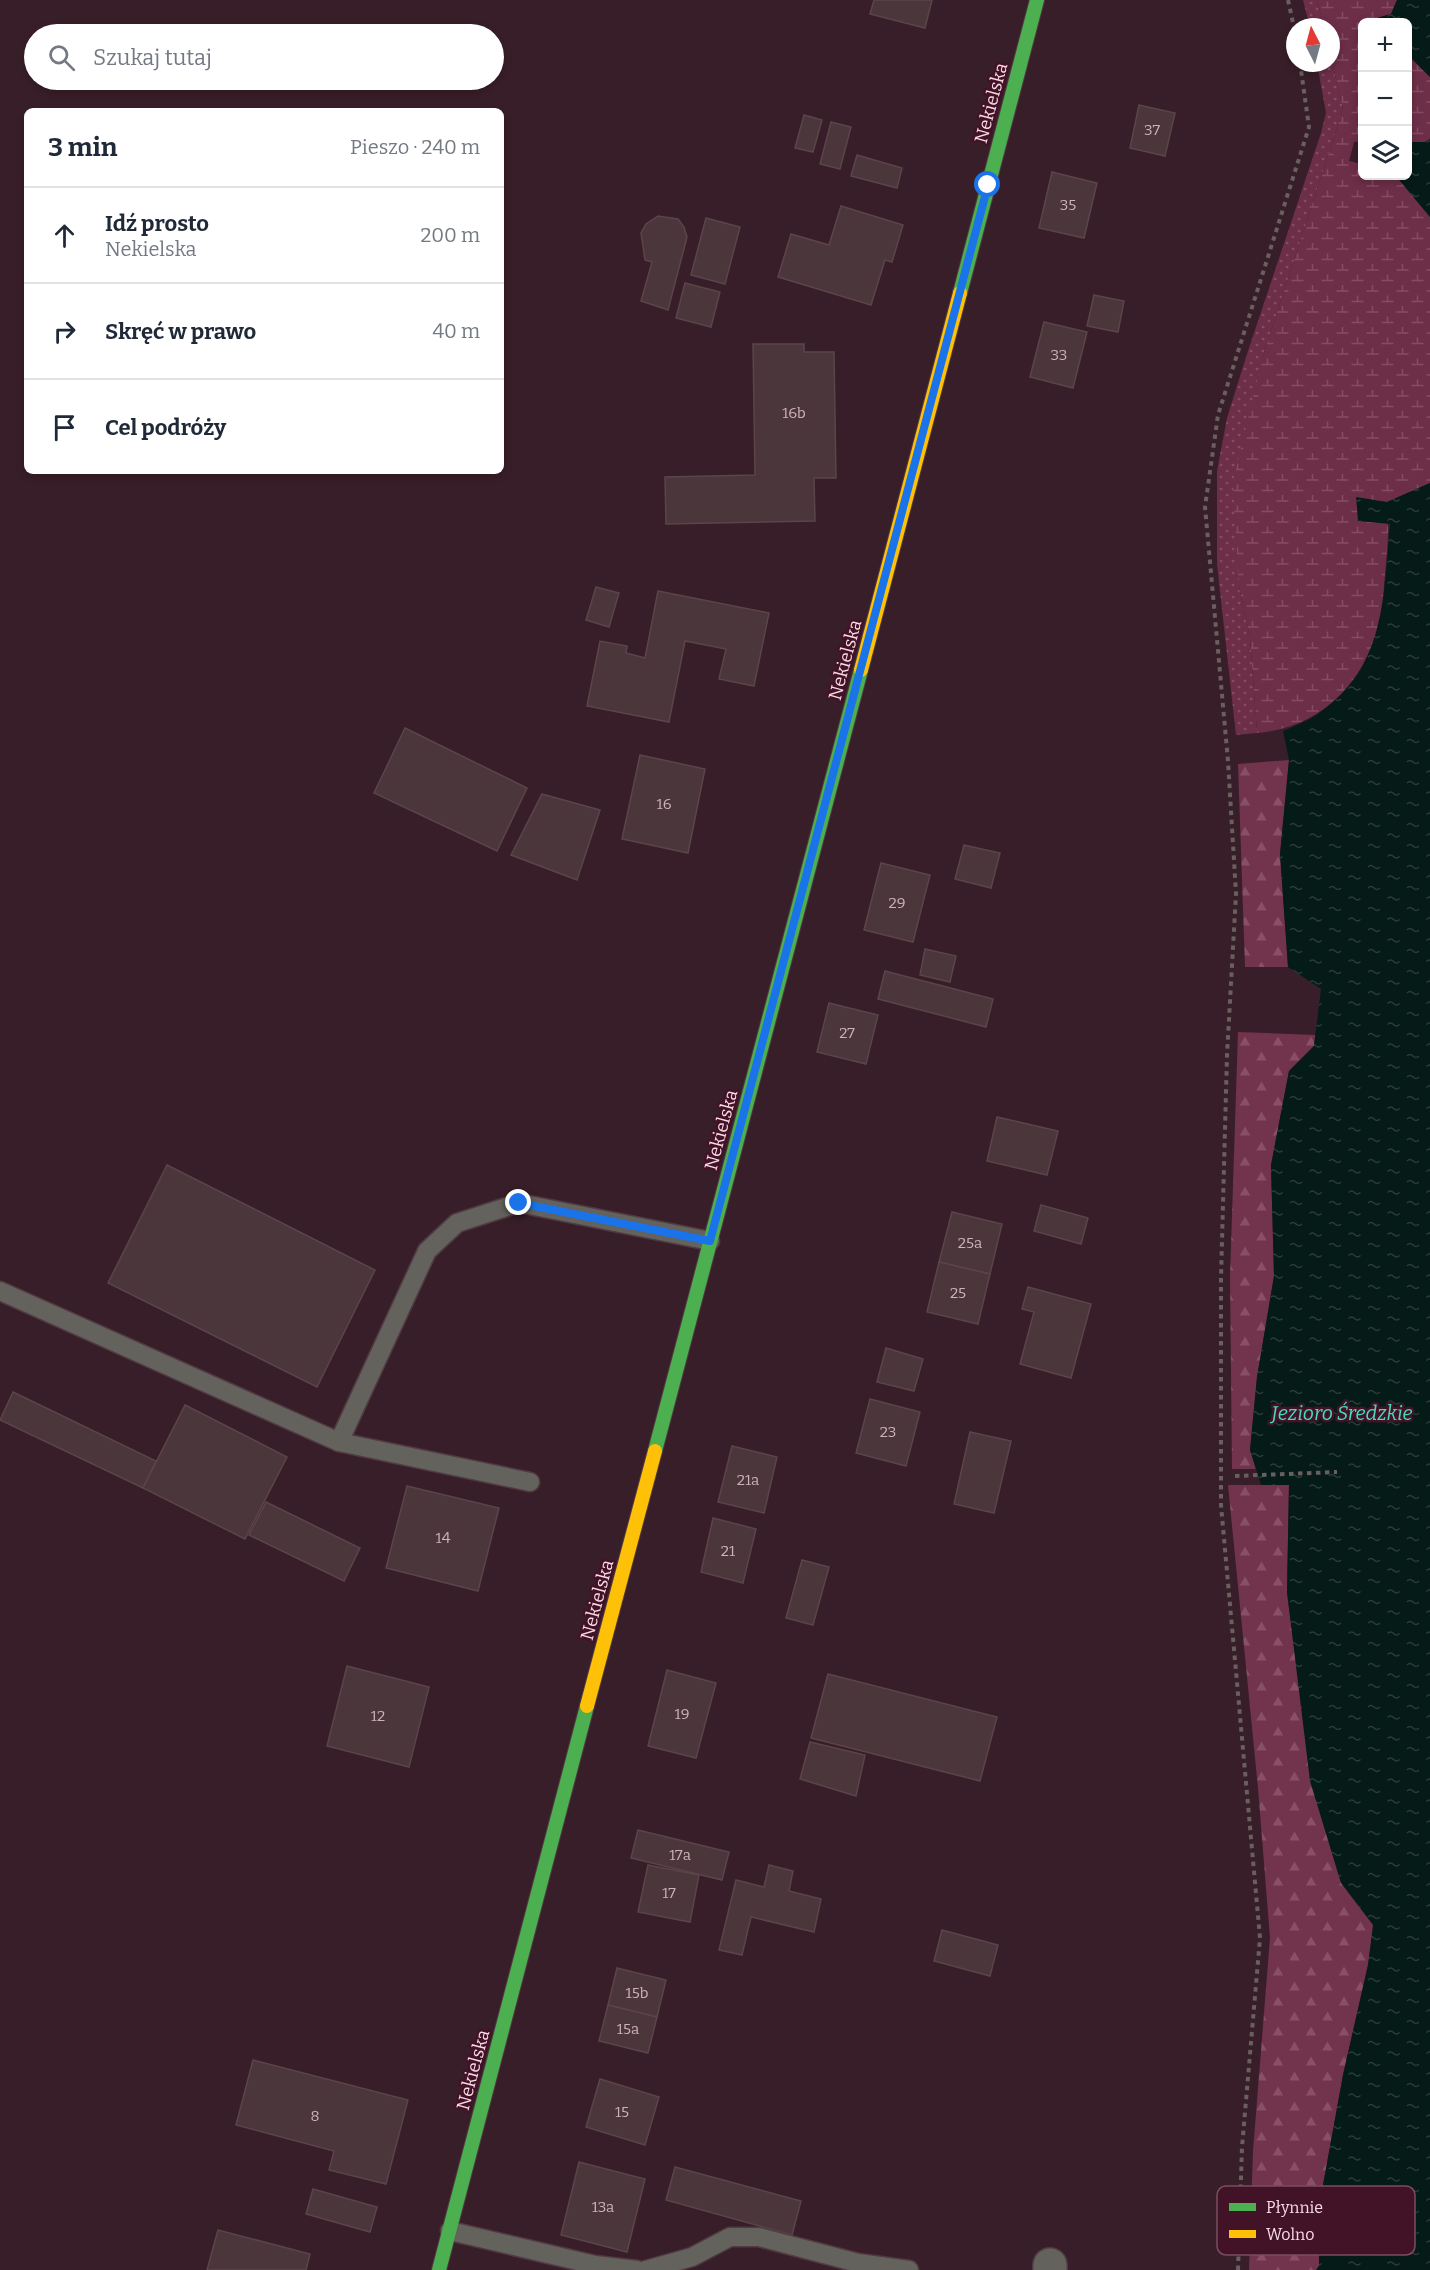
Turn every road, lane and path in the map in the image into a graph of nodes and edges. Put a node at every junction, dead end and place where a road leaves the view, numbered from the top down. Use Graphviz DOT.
graph roads {
  1 [pos="1037,0"];
  2 [pos="1288,0"];
  3 [pos="1292,18"];
  4 [pos="1301,72"];
  5 [pos="710,1241"];
  6 [pos="0,1291"];
  7 [pos="339,1442"];
  8 [pos="1337,1473"];
  9 [pos="1235,1476"];
  10 [pos="530,1482"];
  11 [pos="1241,2186"];
  12 [pos="450,2231"];
  13 [pos="1238,2255"];
  14 [pos="439,2270"];
  15 [pos="637,2270"];
  16 [pos="646,2270"];
  17 [pos="909,2270"];
  18 [pos="1238,2270"];
  1 -- 5 [label="street, Nekielska"];
  2 -- 3 [label="path"];
  4 -- 11 [label="path"];
  5 -- 7 [label="lane"];
  5 -- 12 [label="street, Nekielska"];
  6 -- 7 [label="lane"];
  7 -- 10 [label="lane"];
  8 -- 9 [label="path"];
  12 -- 14 [label="street, Nekielska"];
  12 -- 15 [label="lane"];
  13 -- 18 [label="path"];
  16 -- 17 [label="lane"];
}
